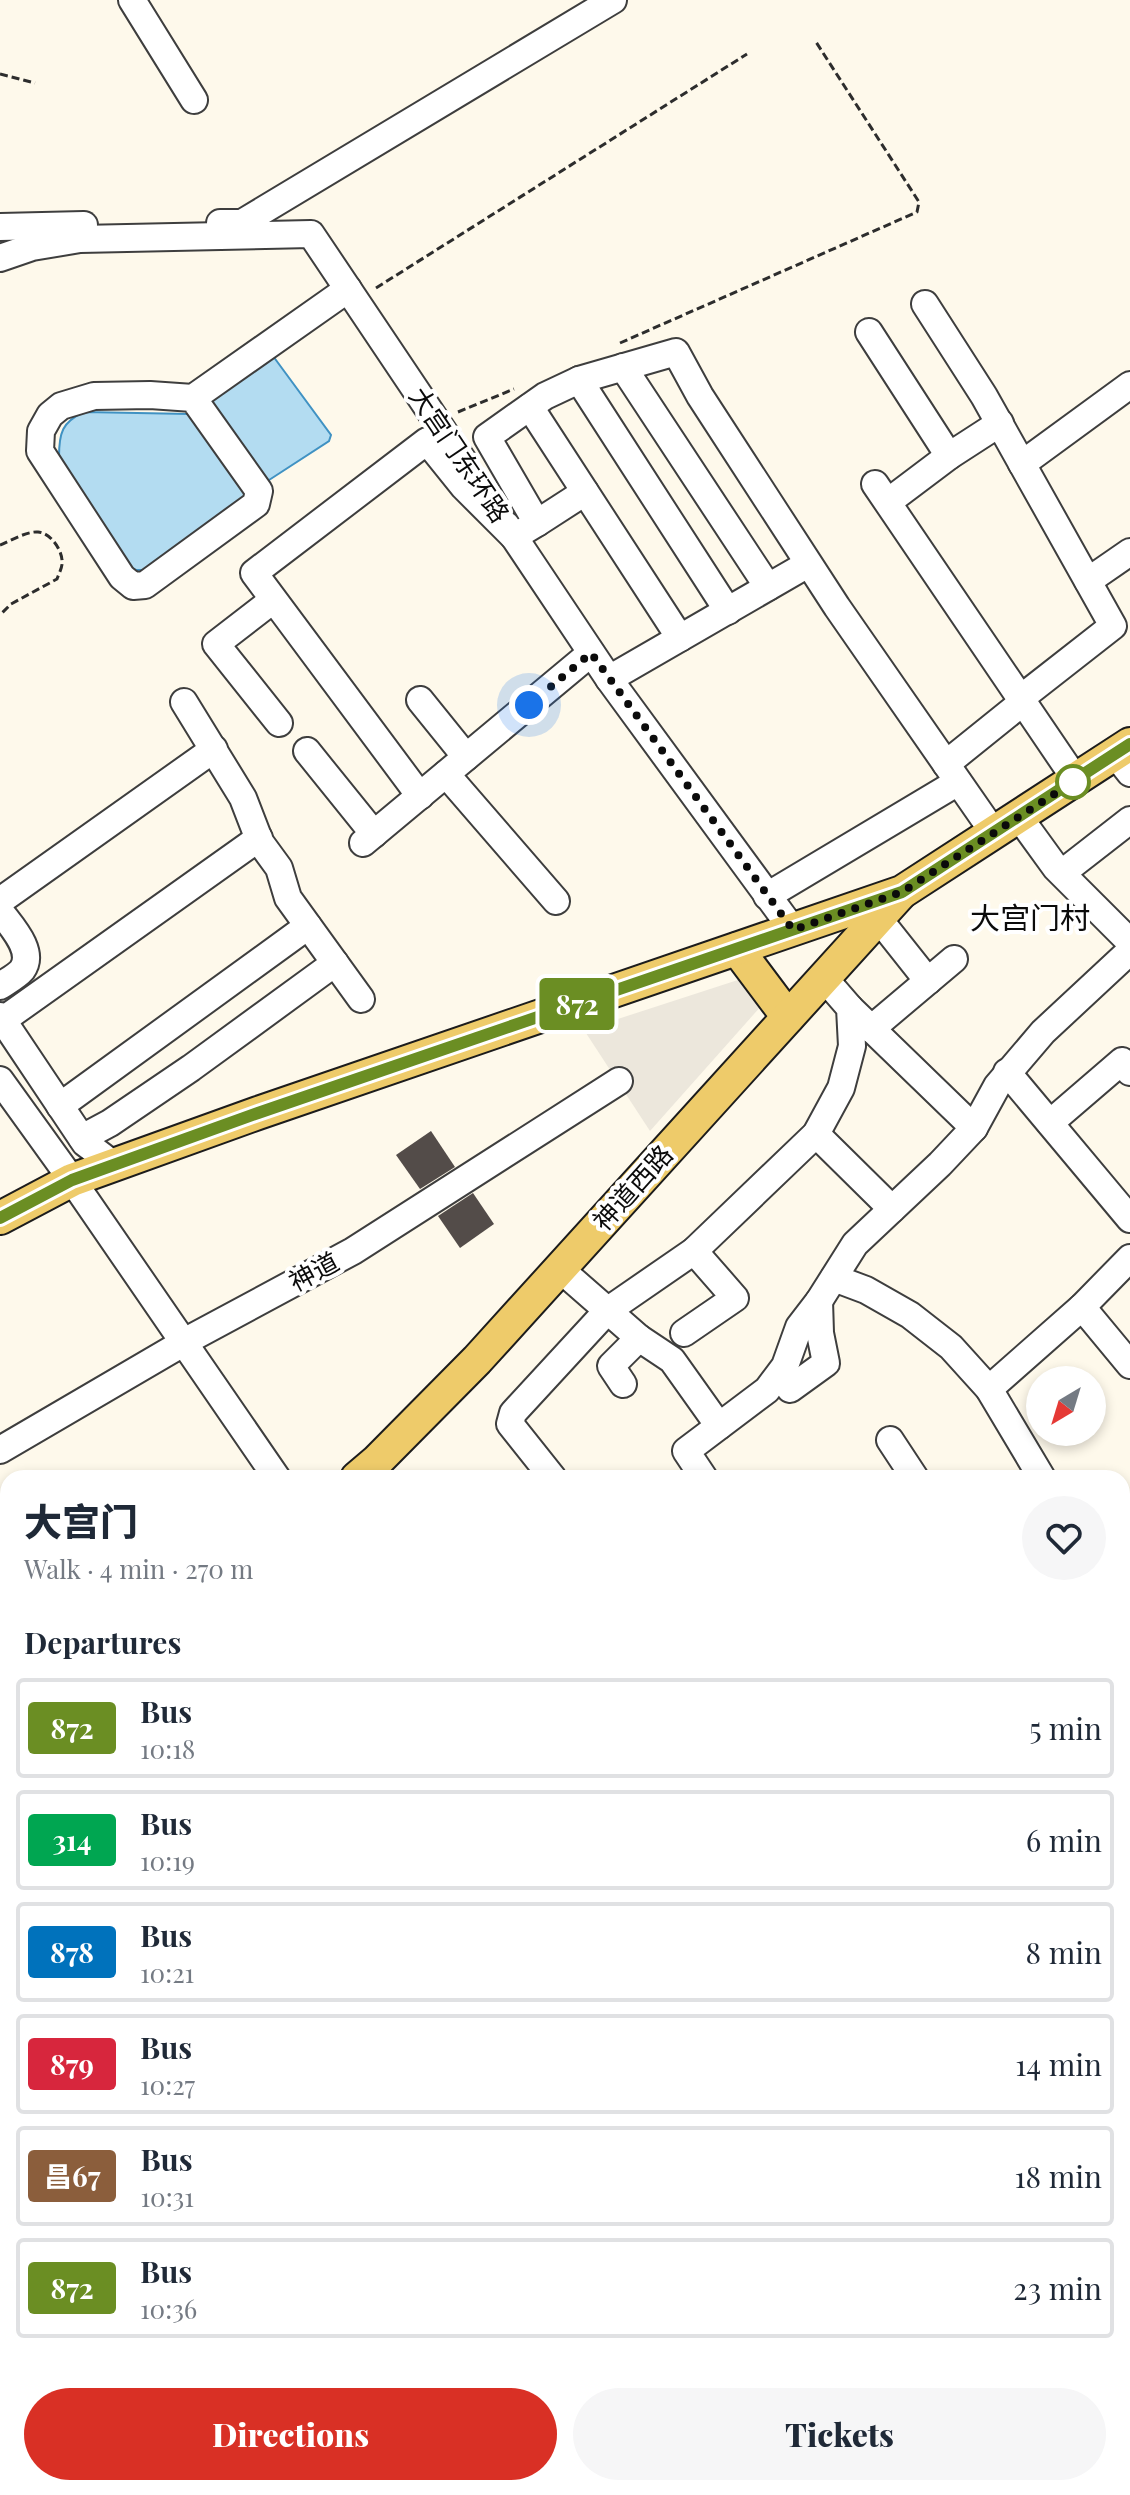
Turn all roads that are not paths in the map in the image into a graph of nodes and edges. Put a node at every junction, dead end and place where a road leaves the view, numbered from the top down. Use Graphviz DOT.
graph roads {
  1 [pos="132,0"];
  2 [pos="613,0"];
  3 [pos="194,100"];
  4 [pos="0,227"];
  5 [pos="0,258"];
  6 [pos="352,295"];
  7 [pos="925,304"];
  8 [pos="869,332"];
  9 [pos="622,355"];
  10 [pos="579,380"];
  11 [pos="1130,385"];
  12 [pos="526,396"];
  13 [pos="193,398"];
  14 [pos="1000,423"];
  15 [pos="949,456"];
  16 [pos="1022,464"];
  17 [pos="585,492"];
  18 [pos="537,523"];
  19 [pos="514,537"];
  20 [pos="1130,552"];
  21 [pos="808,564"];
  22 [pos="1088,581"];
  23 [pos="768,587"];
  24 [pos="273,600"];
  25 [pos="728,611"];
  26 [pos="680,638"];
  27 [pos="591,653"];
  28 [pos="609,679"];
  29 [pos="420,700"];
  30 [pos="1022,700"];
  31 [pos="184,702"];
  32 [pos="279,723"];
  33 [pos="214,749"];
  34 [pos="307,751"];
  35 [pos="1125,757"];
  36 [pos="456,766"];
  37 [pos="952,773"];
  38 [pos="1076,780"];
  39 [pos="420,796"];
  40 [pos="1130,820"];
  41 [pos="1007,825"];
  42 [pos="259,838"];
  43 [pos="1062,873"];
  44 [pos="902,892"];
  45 [pos="767,896"];
  46 [pos="0,901"];
  47 [pos="556,901"];
  48 [pos="0,911"];
  49 [pos="878,918"];
  50 [pos="308,926"];
  51 [pos="793,930"];
  52 [pos="1130,942"];
  53 [pos="737,949"];
  54 [pos="1130,951"];
  55 [pos="954,959"];
  56 [pos="335,963"];
  57 [pos="824,978"];
  58 [pos="928,981"];
  59 [pos="0,986"];
  60 [pos="361,999"];
  61 [pos="850,1008"];
  62 [pos="788,1017"];
  63 [pos="1,1018"];
  64 [pos="871,1029"];
  65 [pos="1007,1072"];
  66 [pos="1130,1072"];
  67 [pos="0,1080"];
  68 [pos="619,1081"];
  69 [pos="60,1106"];
  70 [pos="1050,1123"];
  71 [pos="974,1128"];
  72 [pos="816,1134"];
  73 [pos="82,1138"];
  74 [pos="114,1165"];
  75 [pos="72,1180"];
  76 [pos="892,1209"];
  77 [pos="0,1218"];
  78 [pos="1130,1219"];
  79 [pos="694,1251"];
  80 [pos="1130,1258"];
  81 [pos="560,1269"];
  82 [pos="834,1278"];
  83 [pos="819,1301"];
  84 [pos="1082,1307"];
  85 [pos="607,1311"];
  86 [pos="684,1333"];
  87 [pos="639,1338"];
  88 [pos="183,1343"];
  89 [pos="1130,1365"];
  90 [pos="623,1384"];
  91 [pos="790,1389"];
  92 [pos="989,1389"];
  93 [pos="719,1426"];
  94 [pos="890,1440"];
  95 [pos="0,1450"];
  96 [pos="271,1470"];
  97 [pos="366,1470"];
  98 [pos="547,1470"];
  99 [pos="699,1470"];
  100 [pos="910,1470"];
  101 [pos="1040,1470"];
  1 -- 3 [label="street"];
  2 -- 4 [label="street"];
  5 -- 6 [label="street, 大宫门东环路"];
  6 -- 13 [label="street"];
  6 -- 19 [label="street, 大宫门东环路"];
  7 -- 14 [label="street"];
  8 -- 15 [label="street"];
  9 -- 10 [label="street"];
  9 -- 21 [label="street"];
  9 -- 23 [label="street"];
  10 -- 12 [label="street"];
  10 -- 25 [label="street"];
  11 -- 16 [label="street"];
  12 -- 17 [label="street"];
  12 -- 18 [label="street"];
  13 -- 13 [label="street"];
  14 -- 15 [label="street"];
  14 -- 16 [label="street"];
  15 -- 30 [label="street"];
  16 -- 22 [label="street"];
  17 -- 18 [label="street"];
  17 -- 26 [label="street"];
  18 -- 19 [label="street"];
  19 -- 24 [label="street"];
  19 -- 27 [label="street, 大宫门东环路"];
  20 -- 22 [label="street"];
  21 -- 23 [label="street"];
  21 -- 37 [label="street"];
  22 -- 30 [label="street"];
  23 -- 25 [label="street"];
  24 -- 32 [label="street"];
  24 -- 39 [label="street"];
  25 -- 26 [label="street"];
  26 -- 28 [label="street"];
  27 -- 28 [label="street, 大宫门东环路"];
  27 -- 36 [label="street"];
  28 -- 45 [label="street, 大宫门东环路"];
  29 -- 36 [label="street"];
  30 -- 37 [label="street"];
  30 -- 38 [label="street"];
  31 -- 33 [label="street"];
  33 -- 42 [label="street"];
  33 -- 46 [label="street"];
  34 -- 39 [label="street"];
  35 -- 38 [label="main road"];
  36 -- 39 [label="street"];
  36 -- 47 [label="street"];
  37 -- 41 [label="street"];
  37 -- 45 [label="street"];
  38 -- 41 [label="main road"];
  40 -- 43 [label="street"];
  41 -- 43 [label="street"];
  41 -- 44 [label="main road"];
  42 -- 50 [label="street"];
  42 -- 63 [label="street"];
  43 -- 52 [label="street"];
  44 -- 49 [label="main road, 神道西路"];
  44 -- 51 [label="main road"];
  45 -- 51 [label="street, 大宫门东环路"];
  48 -- 59 [label="street"];
  49 -- 57 [label="main road, 神道西路"];
  49 -- 58 [label="street"];
  50 -- 56 [label="street"];
  50 -- 69 [label="street"];
  51 -- 53 [label="main road"];
  53 -- 62 [label="main road"];
  53 -- 74 [label="main road"];
  54 -- 65 [label="street"];
  55 -- 58 [label="street"];
  56 -- 60 [label="street"];
  56 -- 73 [label="street"];
  57 -- 61 [label="street"];
  57 -- 62 [label="main road, 神道西路"];
  58 -- 64 [label="street"];
  61 -- 64 [label="street"];
  61 -- 72 [label="street"];
  62 -- 81 [label="main road, 神道西路"];
  63 -- 69 [label="street"];
  64 -- 71 [label="street"];
  65 -- 70 [label="street"];
  65 -- 71 [label="street"];
  66 -- 70 [label="street"];
  67 -- 75 [label="street"];
  68 -- 88 [label="street, 神道"];
  69 -- 73 [label="street"];
  70 -- 78 [label="street"];
  71 -- 76 [label="street"];
  72 -- 76 [label="street"];
  72 -- 79 [label="street"];
  73 -- 74 [label="street"];
  74 -- 75 [label="main road"];
  75 -- 77 [label="main road"];
  75 -- 88 [label="street"];
  76 -- 82 [label="street"];
  79 -- 85 [label="street"];
  79 -- 86 [label="street"];
  80 -- 84 [label="street"];
  81 -- 85 [label="street"];
  81 -- 97 [label="main road, 神道西路"];
  82 -- 83 [label="street"];
  82 -- 92 [label="street"];
  83 -- 91 [label="street"];
  83 -- 93 [label="street"];
  84 -- 89 [label="street"];
  84 -- 92 [label="street"];
  85 -- 87 [label="street"];
  85 -- 98 [label="street"];
  87 -- 90 [label="street"];
  87 -- 93 [label="street"];
  88 -- 95 [label="street, 神道"];
  88 -- 96 [label="street"];
  92 -- 101 [label="street"];
  93 -- 99 [label="street"];
  94 -- 100 [label="street"];
}
